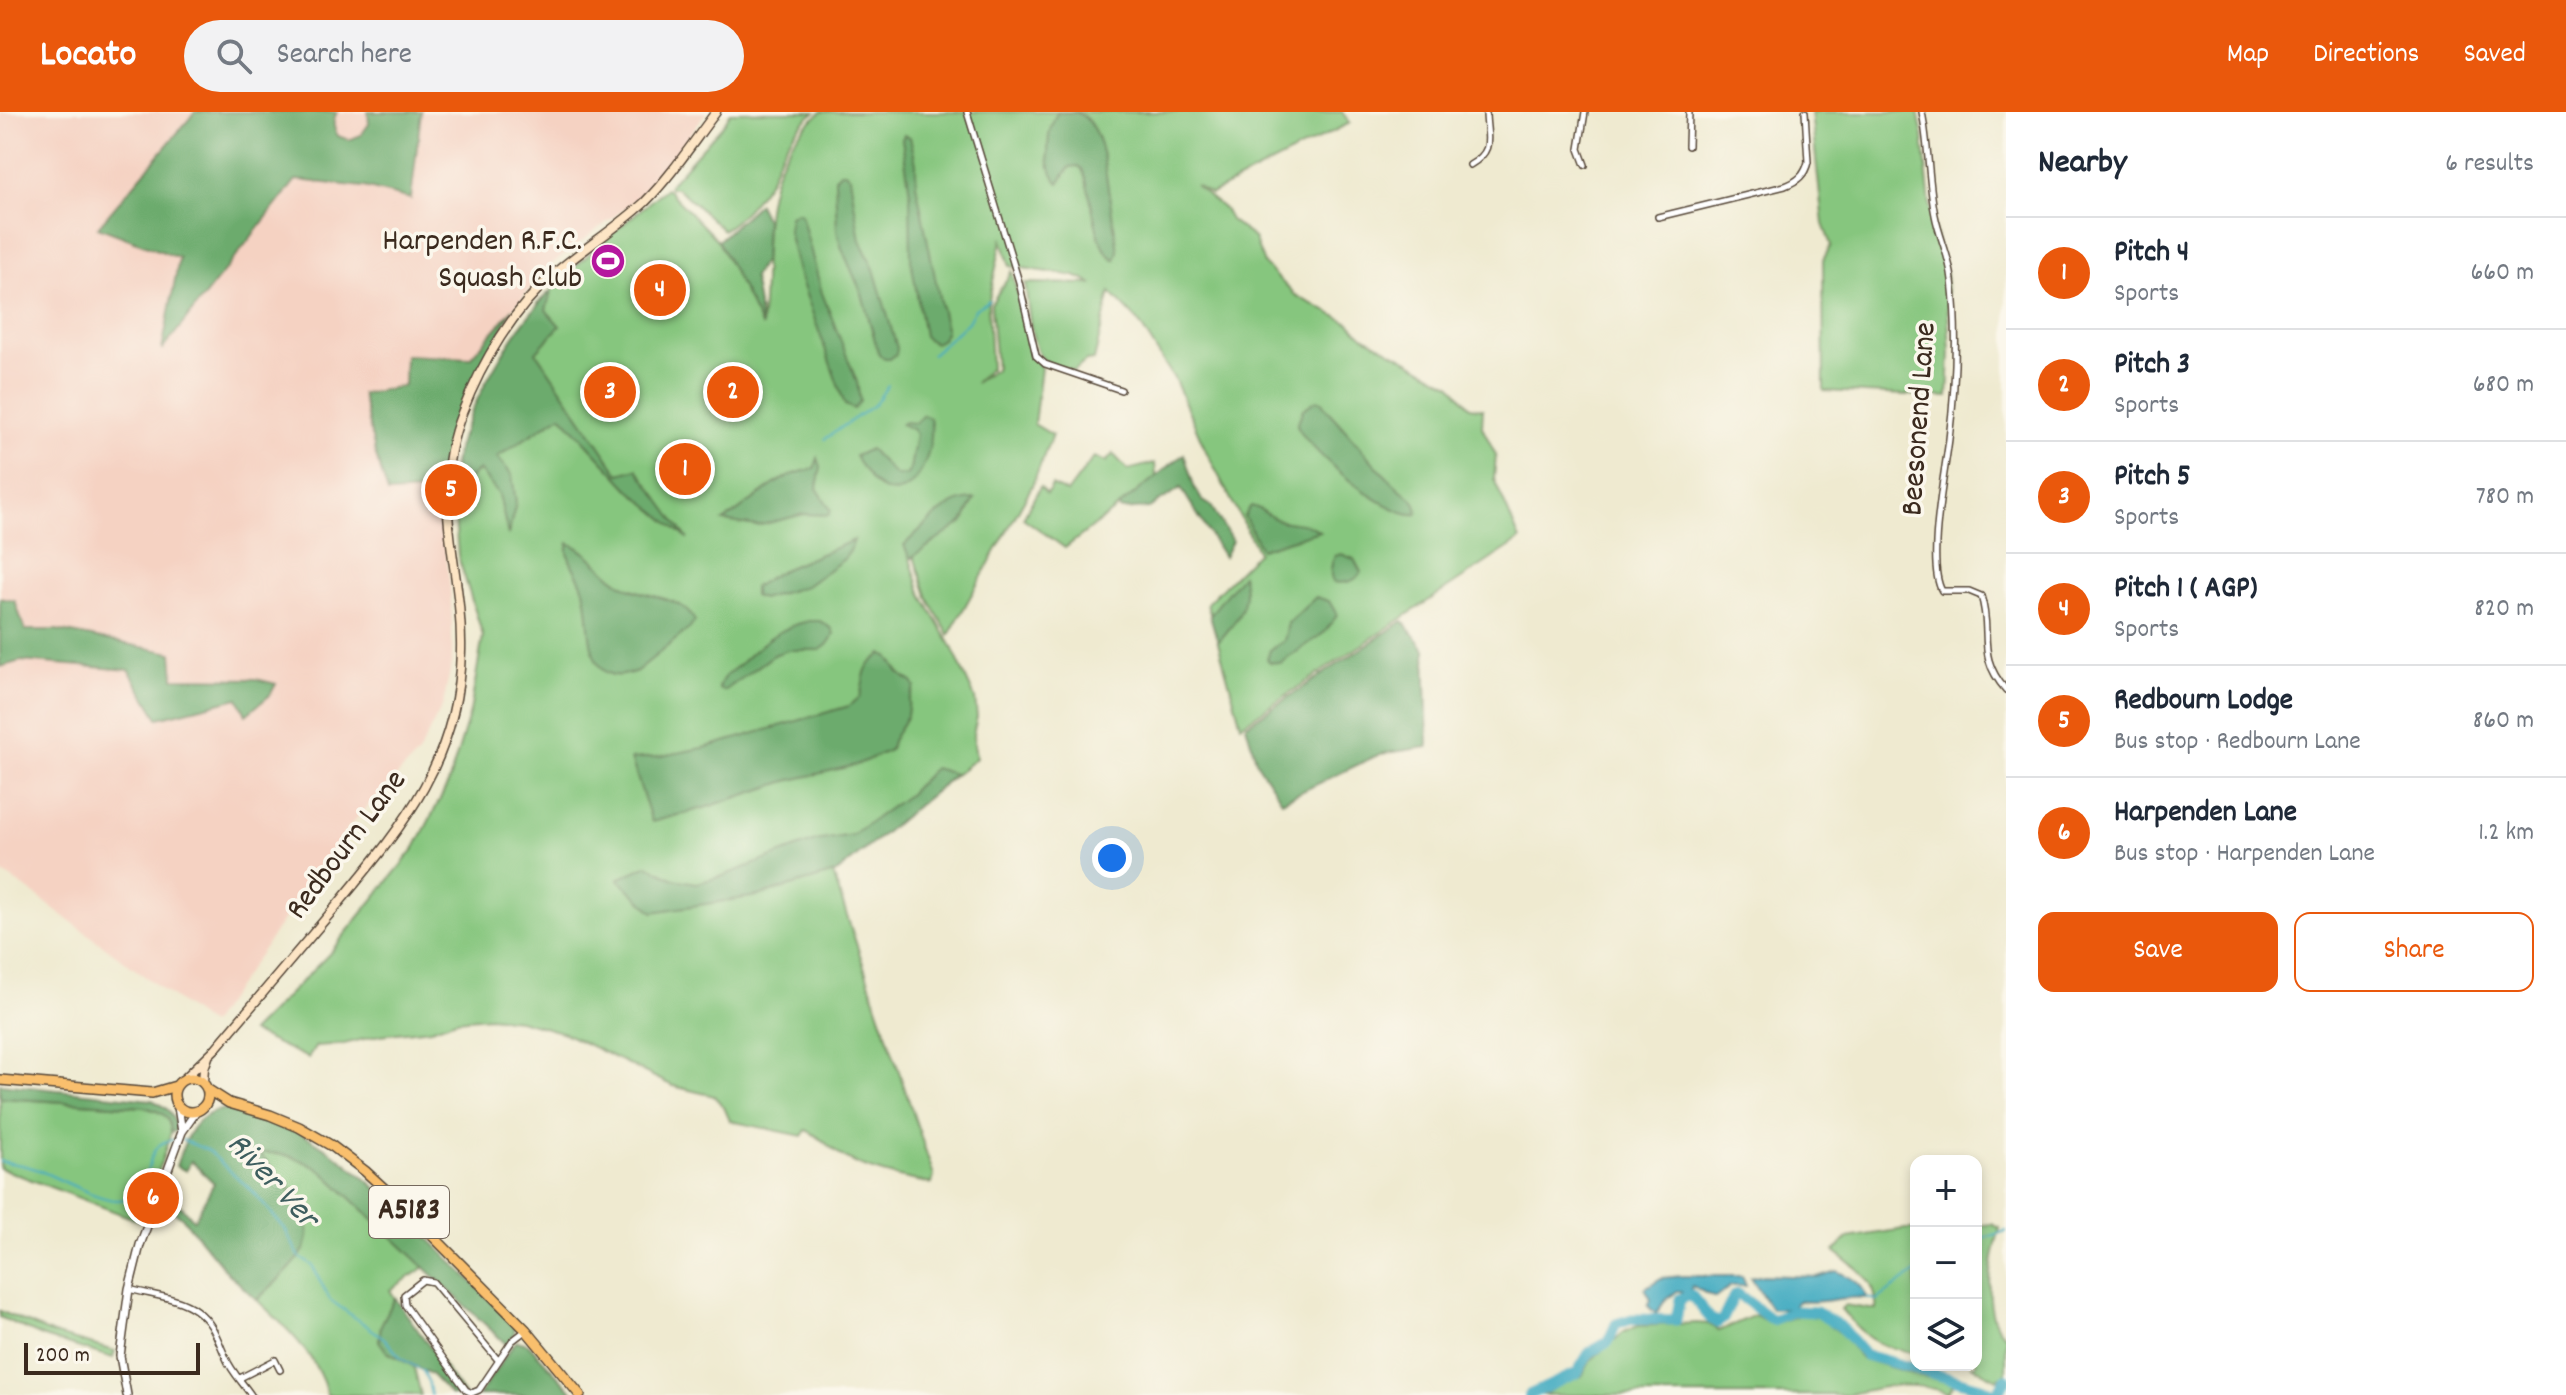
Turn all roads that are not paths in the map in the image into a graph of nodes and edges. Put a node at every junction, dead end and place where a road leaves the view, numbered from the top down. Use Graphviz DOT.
graph roads {
  1 [pos="716,112"];
  2 [pos="967,112"];
  3 [pos="1486,112"];
  4 [pos="1585,112"];
  5 [pos="1689,112"];
  6 [pos="1805,112"];
  7 [pos="1922,112"];
  8 [pos="1688,146"];
  9 [pos="1470,165"];
  10 [pos="1585,165"];
  11 [pos="1658,217"];
  12 [pos="1121,390"];
  13 [pos="2006,690"];
  14 [pos="208,1056"];
  15 [pos="0,1080"];
  16 [pos="180,1083"];
  17 [pos="205,1086"];
  18 [pos="152,1093"];
  19 [pos="229,1103"];
  20 [pos="177,1106"];
  21 [pos="200,1109"];
  22 [pos="180,1135"];
  23 [pos="129,1289"];
  24 [pos="526,1330"];
  25 [pos="498,1360"];
  26 [pos="280,1370"];
  27 [pos="240,1378"];
  28 [pos="127,1395"];
  29 [pos="250,1395"];
  30 [pos="580,1395"];
  1 -- 14 [label="main road, Redbourn Lane"];
  2 -- 12 [label="street"];
  3 -- 9 [label="street"];
  4 -- 10 [label="street"];
  5 -- 8 [label="street"];
  6 -- 11 [label="street"];
  7 -- 13 [label="street, Beesonend Lane"];
  14 -- 16 [label="main road, Redbourn Lane"];
  14 -- 17 [label="main road, Redbourn Lane"];
  15 -- 18 [label="main road"];
  16 -- 17 [label="main road"];
  16 -- 18 [label="main road"];
  16 -- 20 [label="main road"];
  17 -- 19 [label="main road, A5183"];
  17 -- 21 [label="main road"];
  18 -- 20 [label="main road"];
  19 -- 21 [label="main road, A5183"];
  19 -- 24 [label="main road, A5183"];
  20 -- 21 [label="main road"];
  20 -- 22 [label="street"];
  21 -- 22 [label="street"];
  22 -- 23 [label="street"];
  23 -- 27 [label="street"];
  23 -- 28 [label="street"];
  24 -- 25 [label="street"];
  24 -- 30 [label="main road, A5183"];
  25 -- 25 [label="street"];
  26 -- 27 [label="street"];
  27 -- 29 [label="street"];
}
